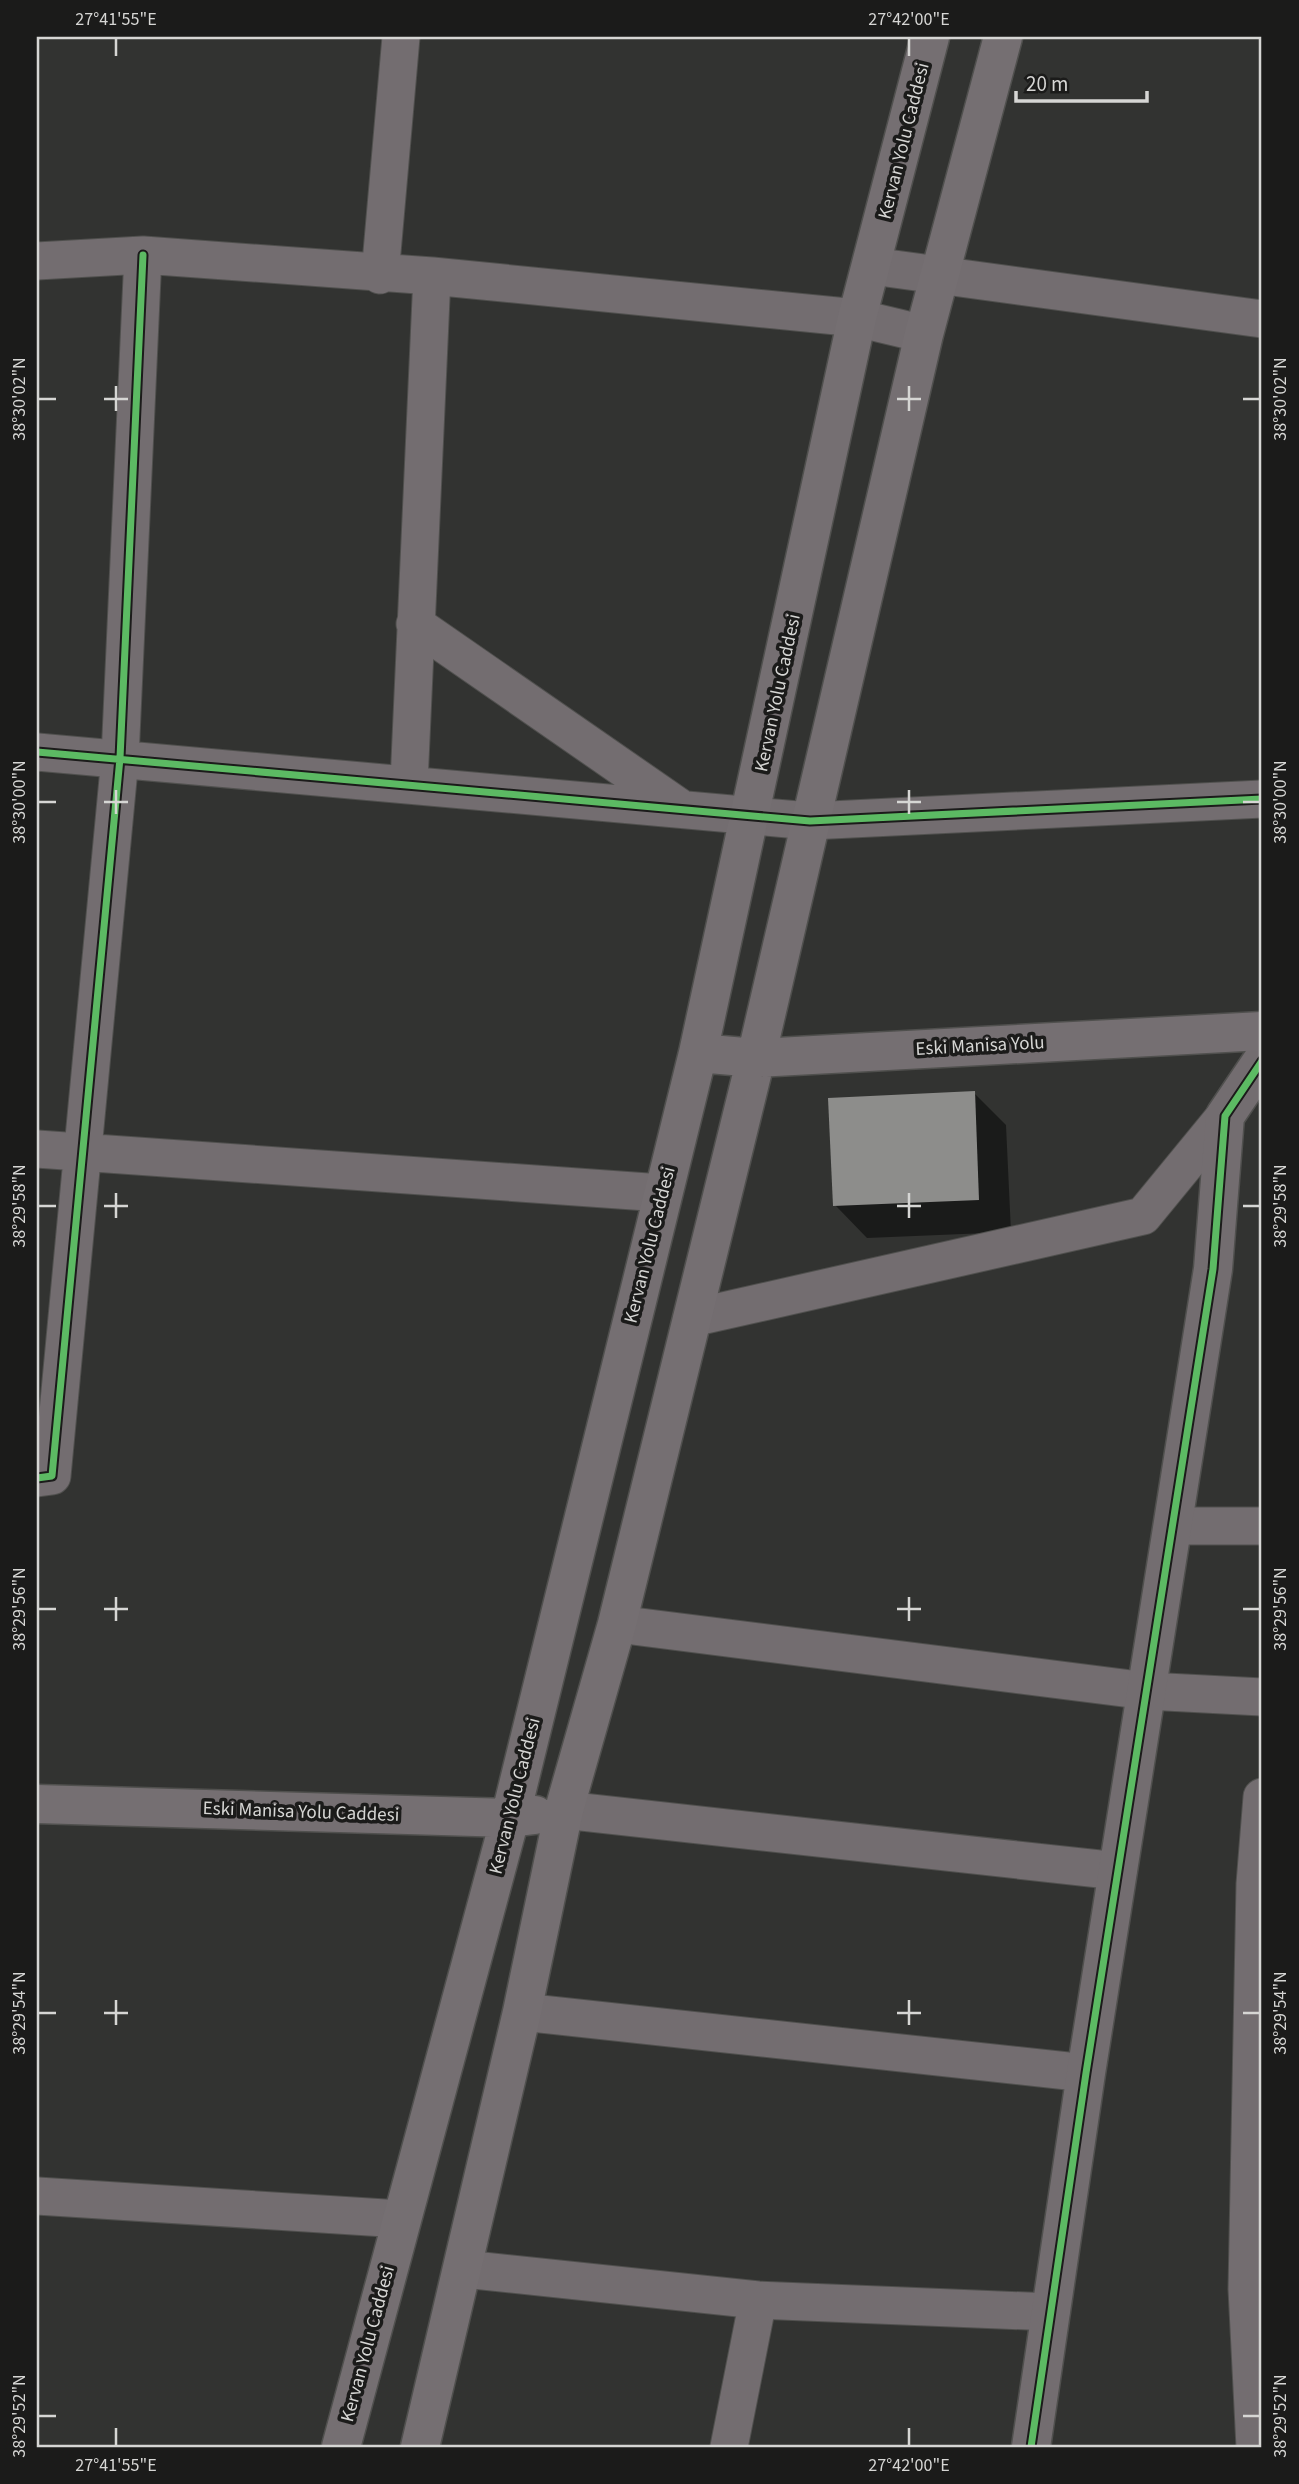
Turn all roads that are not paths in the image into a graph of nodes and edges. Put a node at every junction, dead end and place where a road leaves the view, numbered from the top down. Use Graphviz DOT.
graph roads {
  1 [pos="401,37"];
  2 [pos="930,37"];
  3 [pos="1003,37"];
  4 [pos="143,255"];
  5 [pos="37,261"];
  6 [pos="872,266"];
  7 [pos="380,275"];
  8 [pos="939,275"];
  9 [pos="432,276"];
  10 [pos="858,318"];
  11 [pos="1262,318"];
  12 [pos="924,334"];
  13 [pos="415,624"];
  14 [pos="37,752"];
  15 [pos="120,758"];
  16 [pos="409,783"];
  17 [pos="1262,799"];
  18 [pos="679,808"];
  19 [pos="751,818"];
  20 [pos="810,821"];
  21 [pos="1262,1031"];
  22 [pos="698,1053"];
  23 [pos="757,1058"];
  24 [pos="1262,1061"];
  25 [pos="1225,1116"];
  26 [pos="37,1149"];
  27 [pos="83,1152"];
  28 [pos="662,1193"];
  29 [pos="692,1318"];
  30 [pos="37,1478"];
  31 [pos="1172,1526"];
  32 [pos="1262,1526"];
  33 [pos="617,1624"];
  34 [pos="1147,1690"];
  35 [pos="1262,1697"];
  36 [pos="1262,1797"];
  37 [pos="37,1804"];
  38 [pos="564,1810"];
  39 [pos="510,1818"];
  40 [pos="1118,1871"];
  41 [pos="1259,1885"];
  42 [pos="522,2011"];
  43 [pos="1086,2073"];
  44 [pos="37,2196"];
  45 [pos="401,2219"];
  46 [pos="464,2269"];
  47 [pos="1254,2290"];
  48 [pos="758,2300"];
  49 [pos="1051,2312"];
  50 [pos="341,2447"];
  51 [pos="420,2447"];
  52 [pos="729,2447"];
  53 [pos="1031,2447"];
  54 [pos="1255,2447"];
  1 -- 7 [label="street"];
  2 -- 6 [label="main road, Kervan Yolu Caddesi"];
  3 -- 8 [label="main road"];
  4 -- 5 [label="street"];
  4 -- 7 [label="street"];
  4 -- 15 [label="street"];
  6 -- 8 [label="street"];
  6 -- 10 [label="main road, Kervan Yolu Caddesi"];
  7 -- 9 [label="street"];
  8 -- 11 [label="street"];
  8 -- 12 [label="main road"];
  9 -- 10 [label="street"];
  9 -- 13 [label="street"];
  10 -- 12 [label="street"];
  10 -- 19 [label="main road, Kervan Yolu Caddesi"];
  12 -- 20 [label="main road"];
  13 -- 16 [label="street"];
  13 -- 18 [label="street"];
  14 -- 15 [label="street"];
  15 -- 16 [label="street"];
  15 -- 27 [label="street"];
  16 -- 18 [label="street"];
  17 -- 20 [label="street"];
  18 -- 19 [label="street"];
  19 -- 20 [label="street"];
  19 -- 22 [label="main road, Kervan Yolu Caddesi"];
  20 -- 23 [label="main road"];
  21 -- 23 [label="main road, Eski Manisa Yolu"];
  22 -- 23 [label="main road, Eski Manisa Yolu"];
  22 -- 28 [label="main road, Kervan Yolu Caddesi"];
  23 -- 29 [label="main road"];
  24 -- 25 [label="street"];
  25 -- 29 [label="street"];
  25 -- 31 [label="street"];
  26 -- 27 [label="street"];
  27 -- 28 [label="street"];
  27 -- 30 [label="street"];
  28 -- 39 [label="main road, Kervan Yolu Caddesi"];
  29 -- 33 [label="main road"];
  31 -- 32 [label="street"];
  31 -- 34 [label="street"];
  33 -- 34 [label="street"];
  33 -- 38 [label="main road"];
  34 -- 35 [label="street"];
  34 -- 40 [label="street"];
  36 -- 41 [label="street"];
  37 -- 39 [label="main road, Eski Manisa Yolu Caddesi"];
  38 -- 39 [label="main road, Eski Manisa Yolu Caddesi"];
  38 -- 40 [label="street"];
  38 -- 42 [label="main road"];
  39 -- 45 [label="main road, Kervan Yolu Caddesi"];
  40 -- 43 [label="street"];
  41 -- 47 [label="street"];
  42 -- 43 [label="street"];
  42 -- 46 [label="main road"];
  43 -- 49 [label="street"];
  44 -- 45 [label="street"];
  45 -- 50 [label="main road, Kervan Yolu Caddesi"];
  46 -- 48 [label="street"];
  46 -- 51 [label="main road"];
  47 -- 54 [label="street"];
  48 -- 49 [label="street"];
  48 -- 52 [label="street"];
  49 -- 53 [label="street"];
}
